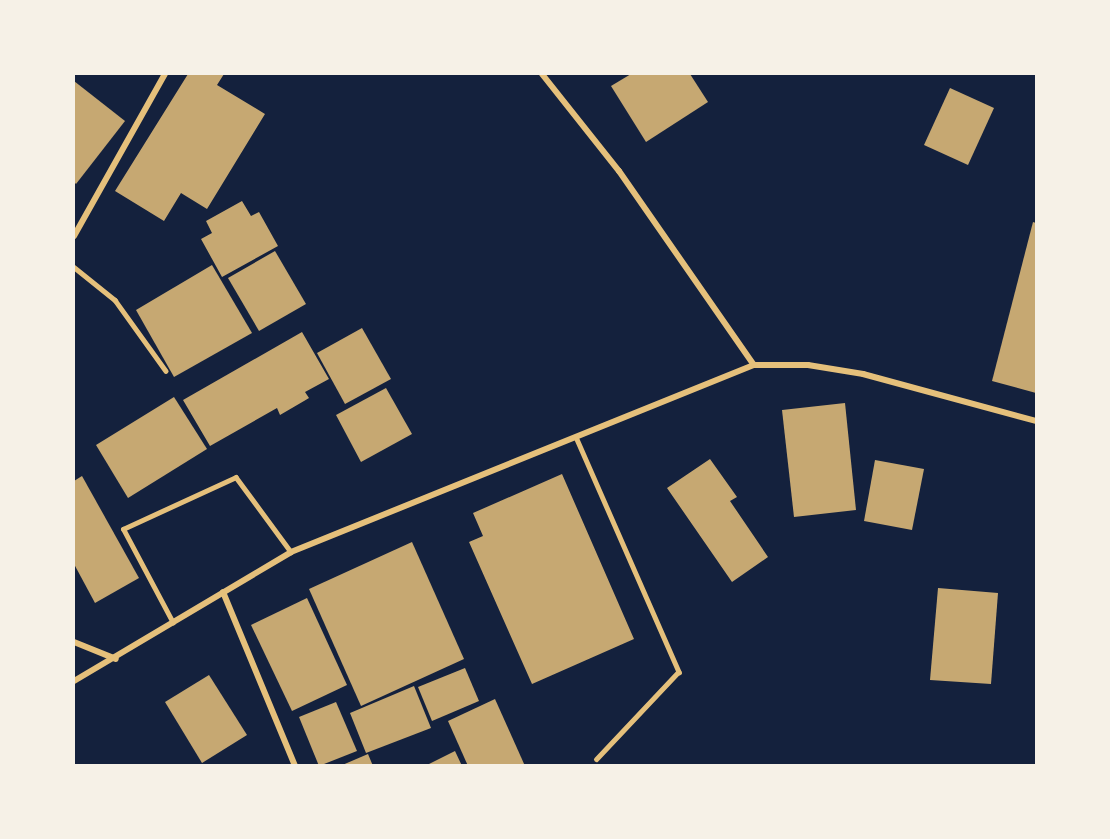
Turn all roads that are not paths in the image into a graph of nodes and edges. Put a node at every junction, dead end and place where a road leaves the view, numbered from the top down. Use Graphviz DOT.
graph roads {
  1 [pos="165,74"];
  2 [pos="542,74"];
  3 [pos="74,236"];
  4 [pos="74,267"];
  5 [pos="754,365"];
  6 [pos="166,371"];
  7 [pos="1036,422"];
  8 [pos="576,437"];
  9 [pos="291,552"];
  10 [pos="224,592"];
  11 [pos="173,623"];
  12 [pos="74,642"];
  13 [pos="116,659"];
  14 [pos="74,681"];
  15 [pos="597,759"];
  16 [pos="295,765"];
  1 -- 3 [label="street"];
  2 -- 5 [label="street"];
  4 -- 6 [label="lane"];
  5 -- 7 [label="street"];
  5 -- 8 [label="street"];
  8 -- 9 [label="street"];
  8 -- 15 [label="lane"];
  9 -- 10 [label="street"];
  9 -- 11 [label="lane"];
  10 -- 11 [label="street"];
  10 -- 16 [label="street"];
  11 -- 13 [label="street"];
  12 -- 13 [label="street"];
  13 -- 14 [label="street"];
}
